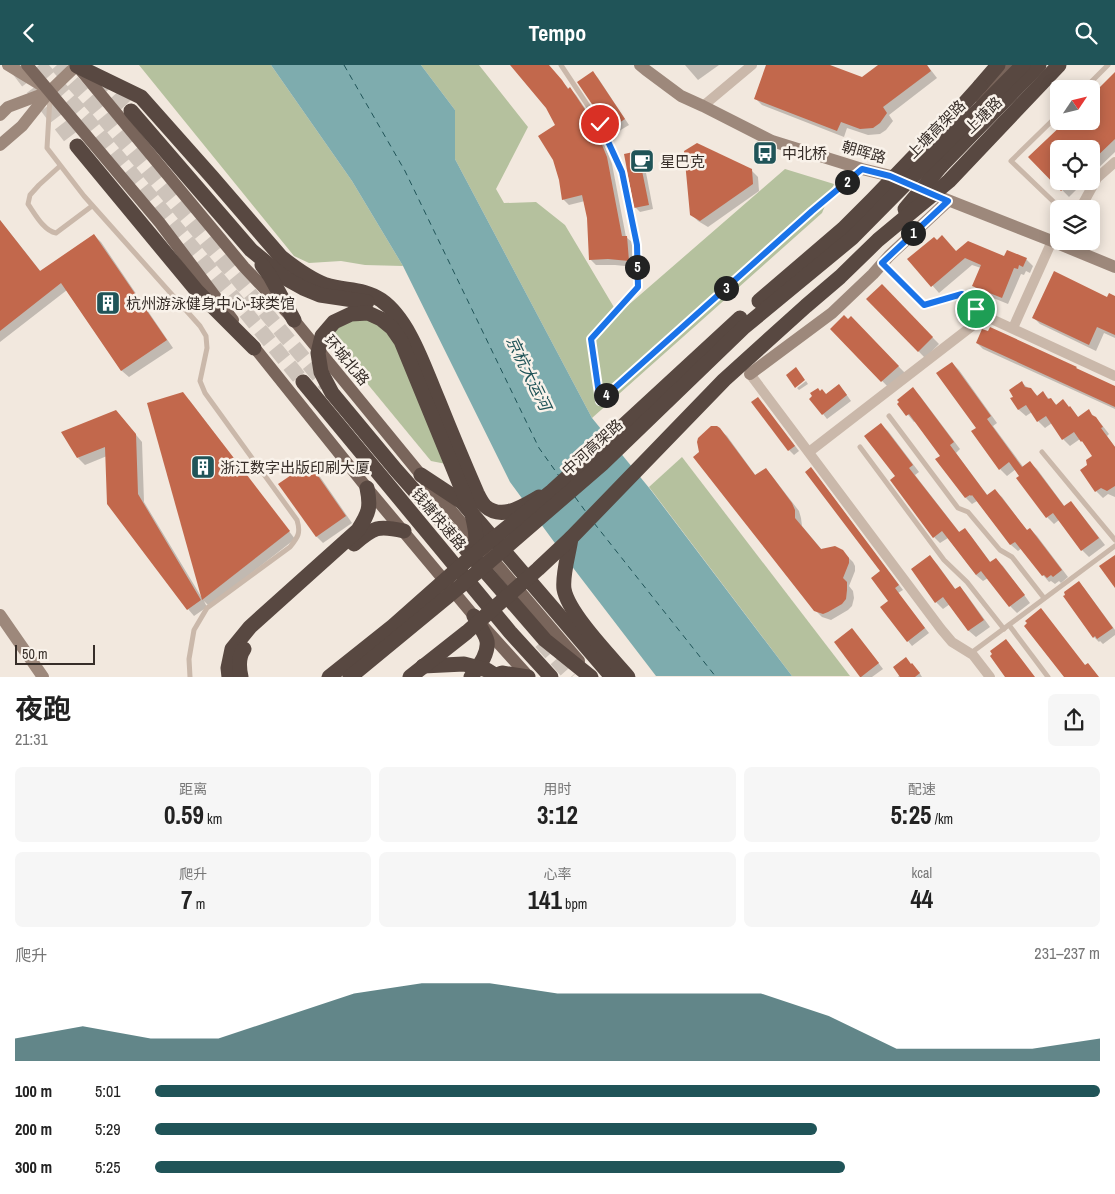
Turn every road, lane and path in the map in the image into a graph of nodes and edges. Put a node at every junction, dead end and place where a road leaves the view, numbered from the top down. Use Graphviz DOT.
graph roads {
  1 [pos="8,65"];
  2 [pos="28,65"];
  3 [pos="77,65"];
  4 [pos="561,65"];
  5 [pos="640,65"];
  6 [pos="752,65"];
  7 [pos="998,65"];
  8 [pos="1008,65"];
  9 [pos="1022,65"];
  10 [pos="1039,65"];
  11 [pos="1059,65"];
  12 [pos="1064,65"];
  13 [pos="1108,65"];
  14 [pos="1093,80"];
  15 [pos="50,91"];
  16 [pos="703,106"];
  17 [pos="131,111"];
  18 [pos="0,115"];
  19 [pos="1050,123"];
  20 [pos="0,145"];
  21 [pos="77,146"];
  22 [pos="1115,162"];
  23 [pos="60,166"];
  24 [pos="862,169"];
  25 [pos="890,176"];
  26 [pos="927,192"];
  27 [pos="1053,200"];
  28 [pos="1085,200"];
  29 [pos="948,201"];
  30 [pos="92,206"];
  31 [pos="852,238"];
  32 [pos="1050,238"];
  33 [pos="878,240"];
  34 [pos="251,250"];
  35 [pos="1056,250"];
  36 [pos="1078,250"];
  37 [pos="812,255"];
  38 [pos="882,263"];
  39 [pos="1115,267"];
  40 [pos="398,316"];
  41 [pos="985,316"];
  42 [pos="294,320"];
  43 [pos="1013,328"];
  44 [pos="254,348"];
  45 [pos="750,374"];
  46 [pos="1115,376"];
  47 [pos="303,382"];
  48 [pos="890,416"];
  49 [pos="860,447"];
  50 [pos="1042,452"];
  51 [pos="809,453"];
  52 [pos="421,475"];
  53 [pos="367,488"];
  54 [pos="552,491"];
  55 [pos="404,531"];
  56 [pos="571,539"];
  57 [pos="1115,540"];
  58 [pos="1115,546"];
  59 [pos="472,556"];
  60 [pos="1044,598"];
  61 [pos="0,615"];
  62 [pos="474,616"];
  63 [pos="1009,625"];
  64 [pos="1004,629"];
  65 [pos="253,630"];
  66 [pos="972,653"];
  67 [pos="423,666"];
  68 [pos="43,677"];
  69 [pos="190,677"];
  70 [pos="229,677"];
  71 [pos="241,677"];
  72 [pos="329,677"];
  73 [pos="350,677"];
  74 [pos="410,677"];
  75 [pos="471,677"];
  76 [pos="491,677"];
  77 [pos="498,677"];
  78 [pos="529,677"];
  79 [pos="551,677"];
  80 [pos="591,677"];
  81 [pos="612,677"];
  82 [pos="628,677"];
  83 [pos="990,677"];
  84 [pos="1048,677"];
  1 -- 15 [label="street"];
  2 -- 15 [label="main road"];
  3 -- 15 [label="street"];
  3 -- 40 [label="highway"];
  3 -- 42 [label="main road, 环城北路"];
  4 -- 24 [label="lane"];
  5 -- 16 [label="street, 朝晖路"];
  6 -- 16 [label="street"];
  7 -- 37 [label="highway, bridge"];
  8 -- 25 [label="main road, 上塘路"];
  9 -- 31 [label="highway, 上塘高架路, bridge"];
  10 -- 33 [label="highway, 上塘高架路, bridge"];
  11 -- 33 [label="highway, bridge"];
  12 -- 26 [label="main road, 上塘路"];
  13 -- 14 [label="lane"];
  15 -- 18 [label="street"];
  15 -- 20 [label="street"];
  15 -- 23 [label="lane"];
  15 -- 44 [label="main road"];
  16 -- 24 [label="street, 朝晖路"];
  17 -- 34 [label="highway"];
  19 -- 27 [label="lane"];
  21 -- 44 [label="highway"];
  22 -- 28 [label="street"];
  23 -- 30 [label="lane"];
  23 -- 30 [label="lane"];
  24 -- 25 [label="street, 朝晖路"];
  25 -- 26 [label="street, 朝晖路"];
  26 -- 29 [label="street, 朝晖路"];
  29 -- 32 [label="street, 朝晖路"];
  29 -- 38 [label="street"];
  30 -- 69 [label="lane"];
  31 -- 37 [label="highway, bridge"];
  31 -- 73 [label="highway, 中河高架路, bridge"];
  33 -- 56 [label="highway, bridge"];
  34 -- 40 [label="highway"];
  34 -- 42 [label="highway"];
  35 -- 43 [label="street"];
  36 -- 39 [label="street, 朝晖路"];
  37 -- 54 [label="highway, bridge"];
  38 -- 41 [label="lane"];
  38 -- 45 [label="street"];
  40 -- 54 [label="highway, bridge"];
  41 -- 43 [label="street"];
  41 -- 51 [label="street"];
  42 -- 52 [label="main road, 环城北路"];
  43 -- 46 [label="street"];
  44 -- 53 [label="main road"];
  45 -- 51 [label="street"];
  47 -- 79 [label="highway, 钱塘快速路"];
  48 -- 60 [label="lane"];
  49 -- 64 [label="lane"];
  50 -- 57 [label="lane"];
  51 -- 66 [label="street"];
  52 -- 80 [label="main road, 环城北路"];
  52 -- 81 [label="highway"];
  53 -- 55 [label="main road"];
  53 -- 65 [label="highway"];
  54 -- 59 [label="highway, bridge"];
  55 -- 62 [label="main road"];
  55 -- 65 [label="highway"];
  56 -- 67 [label="highway, bridge"];
  56 -- 82 [label="highway"];
  58 -- 60 [label="lane"];
  59 -- 72 [label="highway, bridge"];
  59 -- 80 [label="highway, bridge"];
  60 -- 63 [label="lane"];
  61 -- 68 [label="street"];
  62 -- 75 [label="highway"];
  62 -- 78 [label="main road"];
  63 -- 64 [label="lane"];
  63 -- 84 [label="lane"];
  64 -- 66 [label="lane"];
  65 -- 70 [label="highway"];
  65 -- 71 [label="highway"];
  66 -- 83 [label="street"];
  67 -- 74 [label="highway, bridge"];
  67 -- 77 [label="highway, bridge"];
  76 -- 78 [label="highway"];
}
